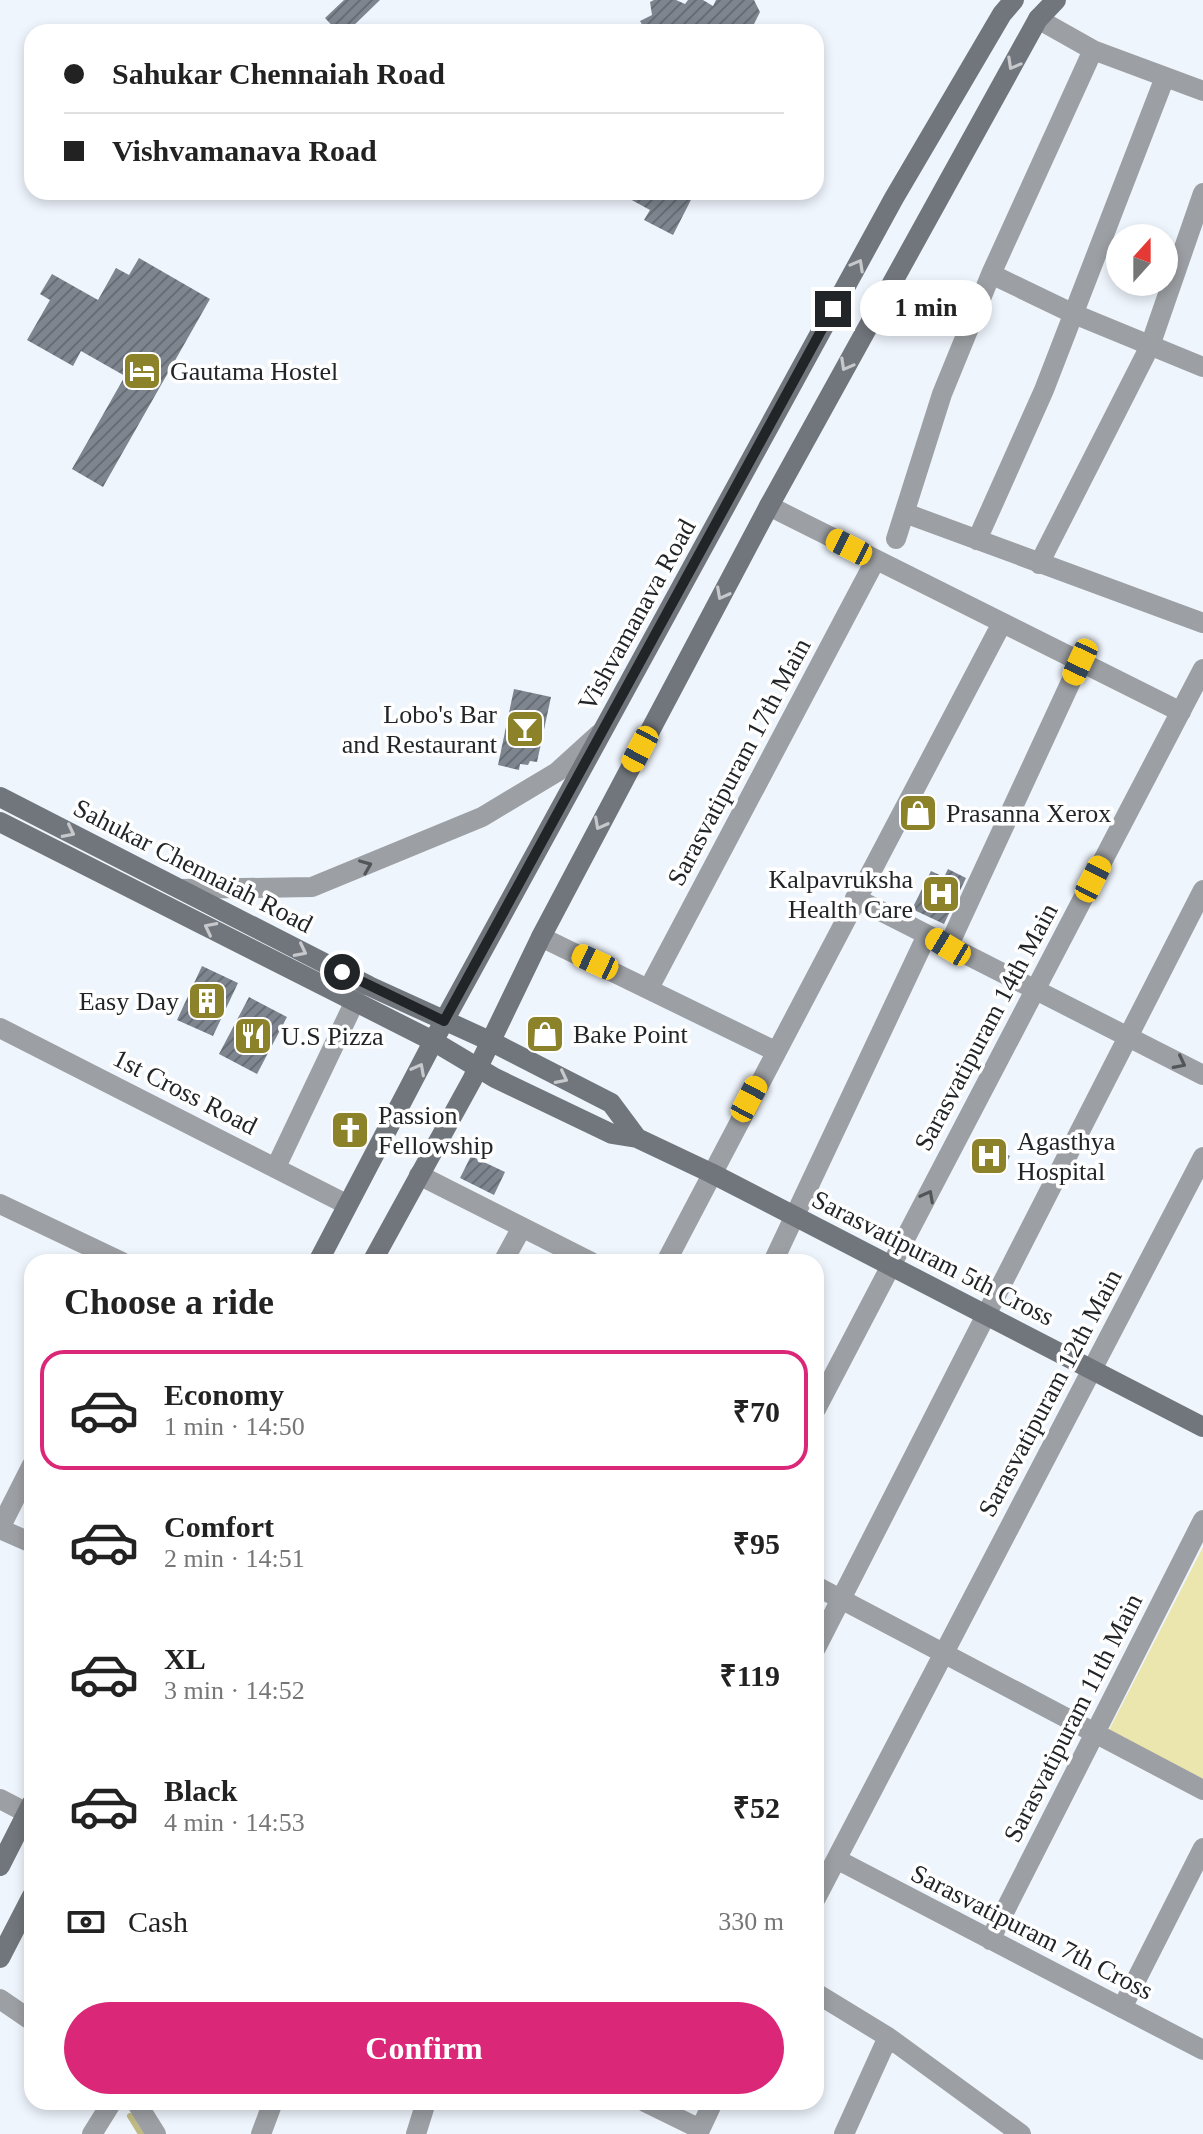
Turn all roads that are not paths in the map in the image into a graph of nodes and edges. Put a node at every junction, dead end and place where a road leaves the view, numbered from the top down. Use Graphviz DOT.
graph roads {
  1 [pos="1014,0"];
  2 [pos="1056,0"];
  3 [pos="1038,19"];
  4 [pos="1093,50"];
  5 [pos="1165,77"];
  6 [pos="1203,91"];
  7 [pos="1203,193"];
  8 [pos="991,274"];
  9 [pos="1074,314"];
  10 [pos="1150,346"];
  11 [pos="1203,367"];
  12 [pos="769,506"];
  13 [pos="905,513"];
  14 [pos="896,539"];
  15 [pos="977,540"];
  16 [pos="875,561"];
  17 [pos="1039,564"];
  18 [pos="1002,623"];
  19 [pos="1203,623"];
  20 [pos="1080,662"];
  21 [pos="1203,669"];
  22 [pos="1190,708"];
  23 [pos="605,729"];
  24 [pos="0,797"];
  25 [pos="1,824"];
  26 [pos="180,889"];
  27 [pos="1203,890"];
  28 [pos="855,898"];
  29 [pos="927,935"];
  30 [pos="541,937"];
  31 [pos="948,947"];
  32 [pos="649,988"];
  33 [pos="1035,990"];
  34 [pos="355,1001"];
  35 [pos="444,1021"];
  36 [pos="0,1028"];
  37 [pos="1128,1037"];
  38 [pos="433,1041"];
  39 [pos="492,1042"];
  40 [pos="775,1051"];
  41 [pos="478,1066"];
  42 [pos="1203,1075"];
  43 [pos="637,1138"];
  44 [pos="1203,1157"];
  45 [pos="276,1167"];
  46 [pos="711,1173"];
  47 [pos="419,1175"];
  48 [pos="0,1204"];
  49 [pos="346,1204"];
  50 [pos="794,1215"];
  51 [pos="521,1229"];
  52 [pos="105,1254"];
  53 [pos="322,1254"];
  54 [pos="376,1254"];
  55 [pos="507,1254"];
  56 [pos="574,1254"];
  57 [pos="670,1254"];
  58 [pos="777,1254"];
  59 [pos="891,1265"];
  60 [pos="986,1314"];
  61 [pos="1092,1369"];
  62 [pos="824,1394"];
  63 [pos="1203,1427"];
  64 [pos="24,1481"];
  65 [pos="1203,1520"];
  66 [pos="0,1528"];
  67 [pos="24,1539"];
  68 [pos="824,1590"];
  69 [pos="841,1599"];
  70 [pos="824,1632"];
  71 [pos="942,1652"];
  72 [pos="1094,1732"];
  73 [pos="1203,1790"];
  74 [pos="0,1799"];
  75 [pos="24,1806"];
  76 [pos="24,1818"];
  77 [pos="1203,1848"];
  78 [pos="838,1860"];
  79 [pos="0,1866"];
  80 [pos="824,1884"];
  81 [pos="24,1912"];
  82 [pos="990,1940"];
  83 [pos="0,1958"];
  84 [pos="824,1998"];
  85 [pos="0,1999"];
  86 [pos="1122,2008"];
  87 [pos="24,2016"];
  88 [pos="888,2037"];
  89 [pos="1203,2050"];
  90 [pos="107,2110"];
  91 [pos="141,2110"];
  92 [pos="270,2110"];
  93 [pos="424,2110"];
  94 [pos="660,2110"];
  95 [pos="709,2110"];
  96 [pos="699,2131"];
  97 [pos="92,2134"];
  98 [pos="156,2134"];
  99 [pos="261,2134"];
  100 [pos="417,2134"];
  101 [pos="844,2134"];
  102 [pos="1021,2134"];
  23 -- 1 [label="main road, Vishvamanava Road, one-way"];
  2 -- 3 [label="main road"];
  3 -- 4 [label="street"];
  3 -- 12 [label="main road, one-way"];
  4 -- 5 [label="street"];
  4 -- 8 [label="street"];
  5 -- 6 [label="street"];
  5 -- 9 [label="street"];
  7 -- 10 [label="street"];
  8 -- 9 [label="street"];
  8 -- 13 [label="street"];
  9 -- 10 [label="street"];
  9 -- 15 [label="street"];
  10 -- 11 [label="street"];
  10 -- 17 [label="street"];
  12 -- 16 [label="street"];
  12 -- 30 [label="main road, one-way"];
  13 -- 14 [label="street"];
  13 -- 15 [label="street"];
  15 -- 17 [label="street"];
  16 -- 18 [label="street"];
  16 -- 32 [label="street, Sarasvatipuram 17th Main"];
  17 -- 19 [label="street"];
  18 -- 20 [label="street"];
  18 -- 28 [label="street"];
  20 -- 22 [label="street"];
  20 -- 31 [label="street"];
  21 -- 22 [label="street, Sarasvatipuram 14th Main"];
  22 -- 33 [label="street, Sarasvatipuram 14th Main"];
  26 -- 23 [label="street, one-way"];
  23 -- 35 [label="main road, Vishvamanava Road"];
  24 -- 26 [label="main road, Sahukar Chennaiah Road, one-way"];
  34 -- 25 [label="main road, Sahukar Chennaiah Road, one-way"];
  26 -- 35 [label="main road, Sahukar Chennaiah Road, one-way"];
  27 -- 37 [label="street"];
  28 -- 29 [label="street"];
  28 -- 40 [label="street"];
  29 -- 31 [label="street"];
  29 -- 50 [label="street"];
  30 -- 32 [label="street"];
  30 -- 39 [label="main road"];
  31 -- 33 [label="street"];
  32 -- 40 [label="street"];
  33 -- 37 [label="street"];
  59 -- 33 [label="street, Sarasvatipuram 14th Main, one-way"];
  34 -- 38 [label="main road, Sahukar Chennaiah Road"];
  34 -- 45 [label="street"];
  35 -- 38 [label="main road, Vishvamanava Road"];
  35 -- 39 [label="main road, Sahukar Chennaiah Road"];
  36 -- 45 [label="street, 1st Cross Road"];
  37 -- 42 [label="street, one-way"];
  37 -- 60 [label="street"];
  38 -- 41 [label="main road, Sahukar Chennaiah Road"];
  49 -- 38 [label="main road, Vishvamanava Road, one-way"];
  39 -- 41 [label="main road"];
  39 -- 43 [label="main road, Sarasvatipuram 5th Cross, one-way"];
  40 -- 46 [label="street"];
  41 -- 43 [label="main road, Sarasvatipuram 5th Cross"];
  41 -- 47 [label="main road"];
  43 -- 46 [label="main road, Sarasvatipuram 5th Cross"];
  44 -- 61 [label="street, Sarasvatipuram 12th Main"];
  45 -- 49 [label="street, 1st Cross Road"];
  46 -- 50 [label="main road, Sarasvatipuram 5th Cross"];
  46 -- 57 [label="street"];
  47 -- 51 [label="street"];
  47 -- 54 [label="main road"];
  48 -- 52 [label="street"];
  49 -- 53 [label="main road, Vishvamanava Road"];
  50 -- 58 [label="street"];
  50 -- 59 [label="main road, Sarasvatipuram 5th Cross"];
  51 -- 55 [label="street"];
  51 -- 56 [label="street"];
  59 -- 60 [label="main road, Sarasvatipuram 5th Cross"];
  59 -- 62 [label="street, Sarasvatipuram 14th Main"];
  60 -- 61 [label="main road, Sarasvatipuram 5th Cross"];
  60 -- 69 [label="street"];
  61 -- 63 [label="main road, Sarasvatipuram 5th Cross"];
  61 -- 71 [label="street, Sarasvatipuram 12th Main"];
  64 -- 66 [label="street"];
  65 -- 72 [label="street, Sarasvatipuram 11th Main"];
  66 -- 67 [label="street"];
  68 -- 69 [label="street"];
  69 -- 70 [label="street"];
  69 -- 71 [label="street"];
  71 -- 72 [label="street"];
  71 -- 78 [label="street, Sarasvatipuram 12th Main"];
  72 -- 73 [label="street"];
  72 -- 82 [label="street, Sarasvatipuram 11th Main"];
  74 -- 75 [label="street"];
  76 -- 79 [label="main road"];
  77 -- 86 [label="street"];
  78 -- 80 [label="street, Sarasvatipuram 12th Main"];
  78 -- 82 [label="street, Sarasvatipuram 7th Cross"];
  81 -- 83 [label="main road"];
  82 -- 86 [label="street, Sarasvatipuram 7th Cross"];
  84 -- 88 [label="street"];
  85 -- 87 [label="street"];
  86 -- 89 [label="street, Sarasvatipuram 7th Cross"];
  88 -- 101 [label="street"];
  88 -- 102 [label="street"];
  90 -- 97 [label="street"];
  91 -- 98 [label="street"];
  92 -- 99 [label="street"];
  93 -- 100 [label="street"];
  94 -- 96 [label="street"];
  95 -- 96 [label="street"];
}
